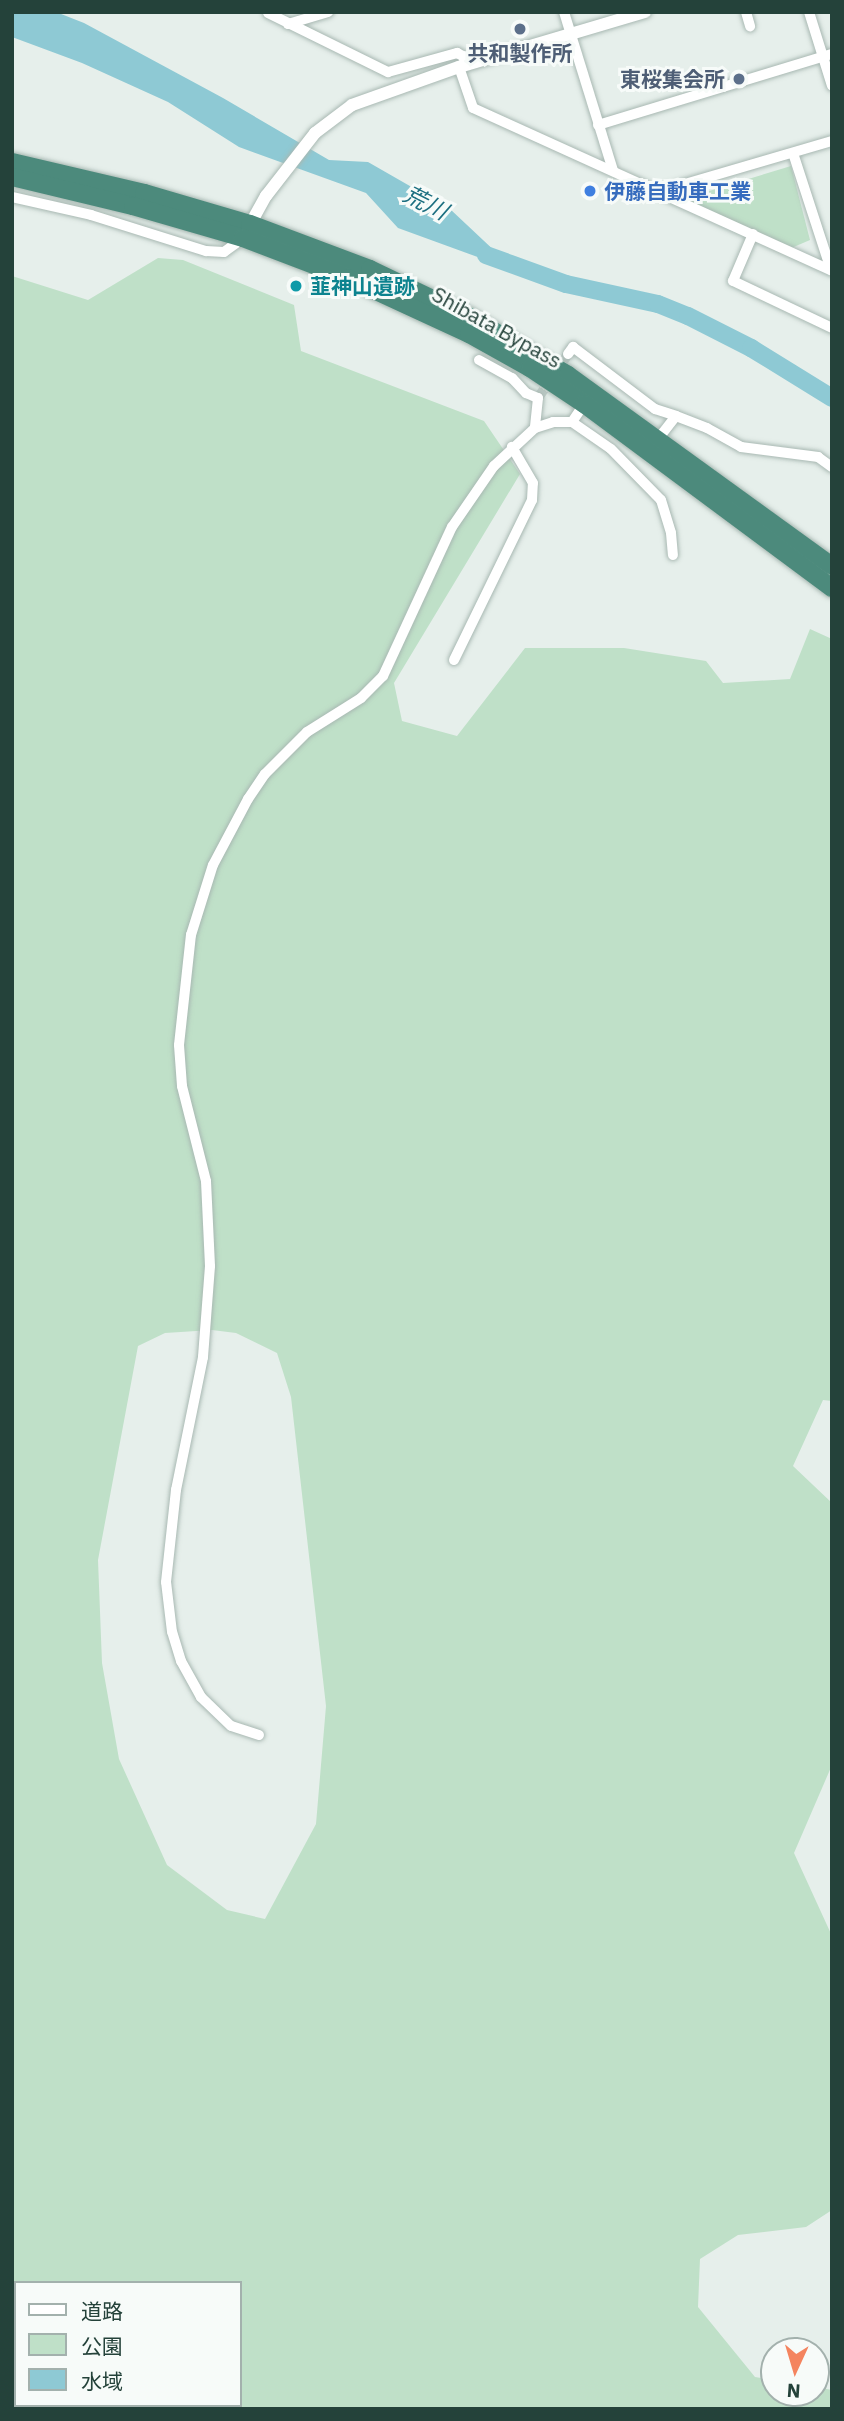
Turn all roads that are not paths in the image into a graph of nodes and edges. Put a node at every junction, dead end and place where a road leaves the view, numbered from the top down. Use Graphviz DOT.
graph roads {
  1 [pos="272,12"];
  2 [pos="328,12"];
  3 [pos="564,12"];
  4 [pos="645,12"];
  5 [pos="746,12"];
  6 [pos="809,12"];
  7 [pos="288,24"];
  8 [pos="750,26"];
  9 [pos="571,35"];
  10 [pos="827,55"];
  11 [pos="463,66"];
  12 [pos="832,86"];
  13 [pos="598,125"];
  14 [pos="832,141"];
  15 [pos="793,153"];
  16 [pos="12,162"];
  17 [pos="613,170"];
  18 [pos="12,177"];
  19 [pos="661,191"];
  20 [pos="12,197"];
  21 [pos="832,229"];
  22 [pos="247,231"];
  23 [pos="820,232"];
  24 [pos="753,234"];
  25 [pos="831,270"];
  26 [pos="832,328"];
  27 [pos="568,354"];
  28 [pos="479,360"];
  29 [pos="584,404"];
  30 [pos="676,416"];
  31 [pos="572,422"];
  32 [pos="535,428"];
  33 [pos="658,439"];
  34 [pos="512,447"];
  35 [pos="832,467"];
  36 [pos="673,555"];
  37 [pos="832,566"];
  38 [pos="832,588"];
  39 [pos="454,660"];
  40 [pos="259,1735"];
  1 -- 7 [label="street"];
  2 -- 7 [label="street"];
  3 -- 9 [label="street"];
  4 -- 9 [label="street"];
  5 -- 8 [label="street"];
  6 -- 10 [label="street"];
  7 -- 11 [label="street"];
  9 -- 11 [label="street"];
  9 -- 13 [label="street"];
  10 -- 12 [label="street"];
  10 -- 13 [label="street"];
  11 -- 17 [label="street"];
  11 -- 22 [label="street"];
  13 -- 17 [label="street"];
  14 -- 15 [label="street"];
  15 -- 19 [label="street"];
  15 -- 23 [label="street"];
  16 -- 22 [label="highway, Shibata Bypass"];
  17 -- 19 [label="street"];
  18 -- 22 [label="highway, Shibata Bypass"];
  19 -- 24 [label="street"];
  20 -- 22 [label="street"];
  21 -- 23 [label="street"];
  22 -- 29 [label="highway, Shibata Bypass"];
  22 -- 33 [label="highway, Shibata Bypass"];
  23 -- 25 [label="street"];
  24 -- 25 [label="street"];
  24 -- 26 [label="street"];
  27 -- 30 [label="street"];
  28 -- 32 [label="street"];
  29 -- 31 [label="street"];
  29 -- 38 [label="highway, Shibata Bypass"];
  30 -- 33 [label="street"];
  30 -- 35 [label="street"];
  31 -- 32 [label="street"];
  31 -- 36 [label="street"];
  32 -- 34 [label="street"];
  33 -- 37 [label="highway, Shibata Bypass"];
  34 -- 39 [label="street"];
  34 -- 40 [label="street"];
}
